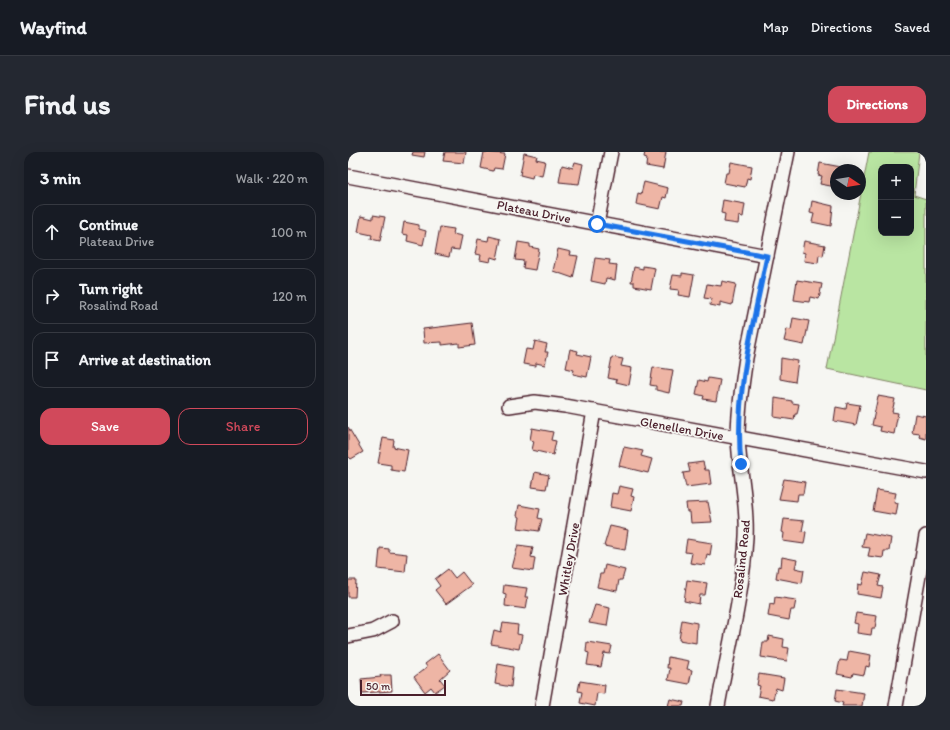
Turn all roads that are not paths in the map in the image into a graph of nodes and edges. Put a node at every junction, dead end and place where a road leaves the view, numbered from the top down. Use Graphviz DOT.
graph roads {
  1 [pos="611,152"];
  2 [pos="788,152"];
  3 [pos="348,176"];
  4 [pos="597,224"];
  5 [pos="767,256"];
  6 [pos="509,406"];
  7 [pos="594,412"];
  8 [pos="738,438"];
  9 [pos="926,472"];
  10 [pos="926,536"];
  11 [pos="392,621"];
  12 [pos="348,636"];
  13 [pos="542,706"];
  14 [pos="718,706"];
  15 [pos="896,706"];
  1 -- 4 [label="street"];
  2 -- 5 [label="street, Rosalind Road"];
  3 -- 4 [label="street, Plateau Drive"];
  4 -- 5 [label="street, Plateau Drive"];
  5 -- 8 [label="street, Rosalind Road"];
  6 -- 7 [label="street, Glenellen Drive"];
  7 -- 8 [label="street, Glenellen Drive"];
  7 -- 13 [label="street, Whitley Drive"];
  8 -- 9 [label="street, Glenellen Drive"];
  8 -- 14 [label="street, Rosalind Road"];
  10 -- 15 [label="street"];
  11 -- 12 [label="street"];
}
